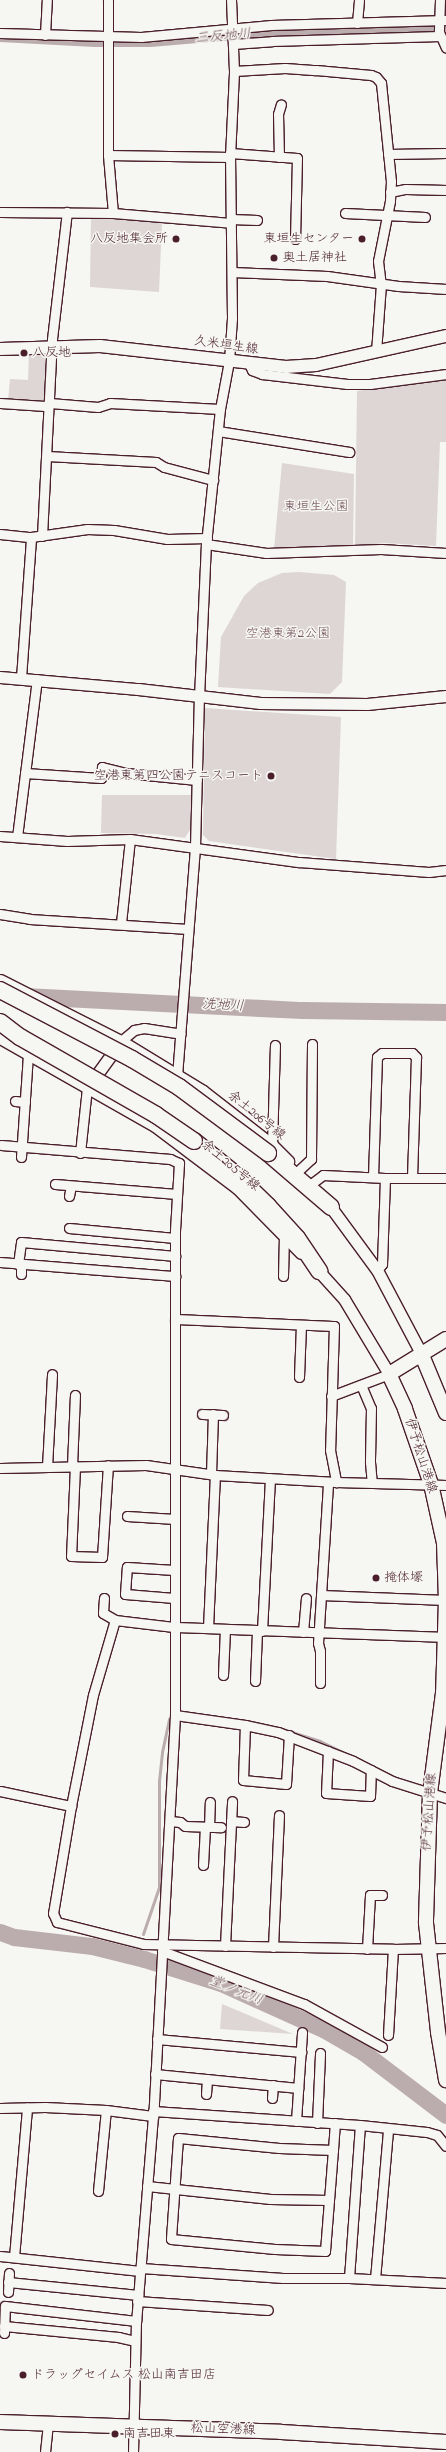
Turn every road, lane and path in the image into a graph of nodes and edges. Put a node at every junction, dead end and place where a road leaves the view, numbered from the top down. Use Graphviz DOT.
graph roads {
  1 [pos="47,0"];
  2 [pos="108,0"];
  3 [pos="231,0"];
  4 [pos="359,0"];
  5 [pos="440,0"];
  6 [pos="357,23"];
  7 [pos="440,26"];
  8 [pos="231,29"];
  9 [pos="0,33"];
  10 [pos="45,35"];
  11 [pos="107,38"];
  12 [pos="233,43"];
  13 [pos="446,48"];
  14 [pos="234,71"];
  15 [pos="281,104"];
  16 [pos="446,153"];
  17 [pos="388,154"];
  18 [pos="108,155"];
  19 [pos="230,155"];
  20 [pos="279,157"];
  21 [pos="446,190"];
  22 [pos="390,192"];
  23 [pos="0,212"];
  24 [pos="67,212"];
  25 [pos="345,213"];
  26 [pos="113,214"];
  27 [pos="387,215"];
  28 [pos="425,217"];
  29 [pos="257,220"];
  30 [pos="231,221"];
  31 [pos="295,239"];
  32 [pos="232,272"];
  33 [pos="381,284"];
  34 [pos="446,289"];
  35 [pos="446,336"];
  36 [pos="53,347"];
  37 [pos="0,350"];
  38 [pos="376,352"];
  39 [pos="229,360"];
  40 [pos="249,364"];
  41 [pos="446,374"];
  42 [pos="50,403"];
  43 [pos="0,404"];
  44 [pos="220,409"];
  45 [pos="218,431"];
  46 [pos="349,452"];
  47 [pos="47,456"];
  48 [pos="212,480"];
  49 [pos="0,534"];
  50 [pos="42,536"];
  51 [pos="31,537"];
  52 [pos="206,541"];
  53 [pos="446,553"];
  54 [pos="0,677"];
  55 [pos="21,678"];
  56 [pos="38,679"];
  57 [pos="199,696"];
  58 [pos="446,696"];
  59 [pos="25,773"];
  60 [pos="197,780"];
  61 [pos="0,836"];
  62 [pos="17,837"];
  63 [pos="130,839"];
  64 [pos="195,846"];
  65 [pos="446,870"];
  66 [pos="0,914"];
  67 [pos="121,923"];
  68 [pos="188,929"];
  69 [pos="0,980"];
  70 [pos="0,990"];
  71 [pos="0,1022"];
  72 [pos="181,1034"];
  73 [pos="0,1038"];
  74 [pos="121,1041"];
  75 [pos="312,1044"];
  76 [pos="275,1045"];
  77 [pos="28,1054"];
  78 [pos="177,1076"];
  79 [pos="87,1087"];
  80 [pos="15,1101"];
  81 [pos="25,1102"];
  82 [pos="1,1145"];
  83 [pos="22,1147"];
  84 [pos="270,1149"];
  85 [pos="70,1152"];
  86 [pos="80,1153"];
  87 [pos="21,1157"];
  88 [pos="70,1162"];
  89 [pos="298,1171"];
  90 [pos="373,1177"];
  91 [pos="385,1178"];
  92 [pos="412,1178"];
  93 [pos="446,1178"];
  94 [pos="55,1184"];
  95 [pos="311,1184"];
  96 [pos="70,1186"];
  97 [pos="124,1190"];
  98 [pos="177,1194"];
  99 [pos="69,1196"];
  100 [pos="123,1200"];
  101 [pos="331,1207"];
  102 [pos="69,1228"];
  103 [pos="284,1236"];
  104 [pos="175,1238"];
  105 [pos="175,1256"];
  106 [pos="0,1262"];
  107 [pos="20,1264"];
  108 [pos="318,1270"];
  109 [pos="377,1270"];
  110 [pos="20,1274"];
  111 [pos="175,1276"];
  112 [pos="283,1276"];
  113 [pos="175,1319"];
  114 [pos="301,1326"];
  115 [pos="446,1340"];
  116 [pos="421,1353"];
  117 [pos="389,1374"];
  118 [pos="55,1378"];
  119 [pos="299,1378"];
  120 [pos="361,1385"];
  121 [pos="75,1395"];
  122 [pos="331,1396"];
  123 [pos="446,1413"];
  124 [pos="202,1414"];
  125 [pos="213,1414"];
  126 [pos="223,1415"];
  127 [pos="108,1465"];
  128 [pos="73,1466"];
  129 [pos="47,1467"];
  130 [pos="0,1468"];
  131 [pos="174,1470"];
  132 [pos="213,1475"];
  133 [pos="270,1478"];
  134 [pos="332,1482"];
  135 [pos="372,1484"];
  136 [pos="431,1484"];
  137 [pos="446,1485"];
  138 [pos="127,1516"];
  139 [pos="174,1519"];
  140 [pos="174,1570"];
  141 [pos="321,1595"];
  142 [pos="104,1598"];
  143 [pos="174,1598"];
  144 [pos="306,1598"];
  145 [pos="446,1600"];
  146 [pos="115,1620"];
  147 [pos="174,1627"];
  148 [pos="208,1628"];
  149 [pos="225,1629"];
  150 [pos="260,1631"];
  151 [pos="303,1632"];
  152 [pos="319,1633"];
  153 [pos="444,1637"];
  154 [pos="223,1675"];
  155 [pos="317,1677"];
  156 [pos="256,1681"];
  157 [pos="175,1715"];
  158 [pos="245,1725"];
  159 [pos="290,1736"];
  160 [pos="328,1751"];
  161 [pos="371,1770"];
  162 [pos="0,1791"];
  163 [pos="430,1794"];
  164 [pos="446,1798"];
  165 [pos="232,1801"];
  166 [pos="210,1802"];
  167 [pos="71,1806"];
  168 [pos="279,1815"];
  169 [pos="170,1821"];
  170 [pos="231,1821"];
  171 [pos="244,1822"];
  172 [pos="207,1827"];
  173 [pos="221,1828"];
  174 [pos="277,1842"];
  175 [pos="287,1842"];
  176 [pos="229,1859"];
  177 [pos="239,1859"];
  178 [pos="203,1865"];
  179 [pos="275,1892"];
  180 [pos="285,1893"];
  181 [pos="382,1895"];
  182 [pos="225,1946"];
  183 [pos="273,1947"];
  184 [pos="446,1948"];
  185 [pos="367,1949"];
  186 [pos="393,1949"];
  187 [pos="162,1950"];
  188 [pos="428,1950"];
  189 [pos="302,2032"];
  190 [pos="388,2035"];
  191 [pos="157,2039"];
  192 [pos="382,2047"];
  193 [pos="301,2052"];
  194 [pos="320,2053"];
  195 [pos="155,2074"];
  196 [pos="206,2079"];
  197 [pos="446,2080"];
  198 [pos="273,2085"];
  199 [pos="298,2088"];
  200 [pos="206,2094"];
  201 [pos="272,2098"];
  202 [pos="0,2108"];
  203 [pos="27,2108"];
  204 [pos="106,2110"];
  205 [pos="153,2114"];
  206 [pos="296,2121"];
  207 [pos="317,2122"];
  208 [pos="335,2124"];
  209 [pos="360,2125"];
  210 [pos="388,2130"];
  211 [pos="446,2146"];
  212 [pos="333,2150"];
  213 [pos="147,2186"];
  214 [pos="174,2189"];
  215 [pos="98,2191"];
  216 [pos="329,2200"];
  217 [pos="0,2256"];
  218 [pos="14,2257"];
  219 [pos="140,2269"];
  220 [pos="349,2278"];
  221 [pos="375,2280"];
  222 [pos="446,2283"];
  223 [pos="8,2292"];
  224 [pos="138,2298"];
  225 [pos="268,2310"];
  226 [pos="136,2321"];
  227 [pos="136,2341"];
  228 [pos="0,2422"];
  229 [pos="48,2424"];
  230 [pos="134,2427"];
  231 [pos="446,2442"];
  232 [pos="45,2452"];
  233 [pos="133,2452"];
  1 -- 10 [label="street"];
  2 -- 11 [label="street"];
  3 -- 8 [label="street"];
  4 -- 6 [label="street"];
  5 -- 7 [label="street"];
  6 -- 7 [label="street"];
  6 -- 8 [label="street"];
  7 -- 12 [label="street"];
  7 -- 13 [label="street"];
  8 -- 11 [label="street"];
  8 -- 12 [label="street"];
  9 -- 10 [label="street"];
  10 -- 11 [label="street"];
  11 -- 18 [label="street"];
  12 -- 14 [label="street"];
  14 -- 17 [label="street"];
  14 -- 19 [label="street"];
  15 -- 20 [label="street"];
  16 -- 17 [label="street"];
  17 -- 22 [label="street"];
  18 -- 19 [label="street"];
  18 -- 26 [label="street"];
  19 -- 20 [label="street"];
  19 -- 30 [label="street"];
  20 -- 31 [label="street"];
  21 -- 22 [label="street"];
  22 -- 27 [label="street"];
  23 -- 24 [label="street"];
  24 -- 26 [label="street"];
  24 -- 36 [label="street"];
  25 -- 27 [label="street"];
  26 -- 30 [label="street"];
  27 -- 28 [label="street"];
  27 -- 33 [label="street"];
  29 -- 30 [label="street"];
  30 -- 32 [label="street"];
  32 -- 33 [label="street"];
  32 -- 39 [label="street"];
  33 -- 34 [label="street"];
  33 -- 38 [label="street"];
  35 -- 38 [label="main road, 久米垣生線"];
  36 -- 37 [label="main road, 久米垣生線"];
  36 -- 39 [label="main road, 久米垣生線"];
  36 -- 42 [label="street"];
  38 -- 40 [label="main road, 久米垣生線"];
  39 -- 40 [label="main road, 久米垣生線"];
  39 -- 44 [label="street"];
  40 -- 41 [label="street"];
  42 -- 43 [label="street"];
  42 -- 44 [label="street"];
  42 -- 47 [label="street"];
  44 -- 45 [label="street"];
  45 -- 46 [label="street"];
  45 -- 48 [label="street"];
  47 -- 48 [label="street"];
  47 -- 50 [label="street"];
  48 -- 52 [label="street"];
  49 -- 51 [label="street"];
  50 -- 51 [label="street"];
  50 -- 52 [label="street"];
  51 -- 55 [label="street"];
  52 -- 53 [label="street"];
  52 -- 57 [label="street"];
  54 -- 55 [label="street"];
  55 -- 56 [label="street"];
  56 -- 57 [label="street"];
  56 -- 59 [label="street"];
  57 -- 58 [label="street"];
  57 -- 60 [label="street"];
  59 -- 60 [label="street"];
  59 -- 62 [label="street"];
  60 -- 64 [label="street"];
  61 -- 62 [label="street"];
  62 -- 63 [label="street"];
  63 -- 64 [label="street"];
  63 -- 67 [label="street"];
  64 -- 65 [label="street"];
  64 -- 68 [label="street"];
  66 -- 67 [label="street"];
  67 -- 68 [label="street"];
  68 -- 72 [label="street"];
  69 -- 74 [label="street, 余土206号線"];
  70 -- 84 [label="highway, bridge"];
  71 -- 108 [label="highway, bridge"];
  72 -- 74 [label="street"];
  72 -- 78 [label="street"];
  73 -- 77 [label="street, 余土205号線"];
  74 -- 78 [label="street, 余土206号線"];
  74 -- 79 [label="street"];
  75 -- 89 [label="street"];
  76 -- 84 [label="street"];
  77 -- 79 [label="street, 余土205号線"];
  77 -- 81 [label="street"];
  78 -- 84 [label="street, 余土206号線"];
  79 -- 86 [label="street"];
  79 -- 103 [label="street, 余土205号線"];
  80 -- 81 [label="street"];
  81 -- 83 [label="street"];
  82 -- 83 [label="street"];
  83 -- 85 [label="street"];
  83 -- 87 [label="street"];
  84 -- 89 [label="street, 余土206号線"];
  84 -- 101 [label="highway"];
  85 -- 86 [label="street"];
  85 -- 88 [label="street"];
  86 -- 98 [label="street"];
  89 -- 95 [label="street, 余土206号線"];
  90 -- 91 [label="street"];
  90 -- 92 [label="street"];
  90 -- 95 [label="street"];
  91 -- 92 [label="street"];
  91 -- 109 [label="street"];
  92 -- 93 [label="street"];
  94 -- 96 [label="street"];
  95 -- 101 [label="street, 余土206号線"];
  96 -- 97 [label="street"];
  96 -- 99 [label="street"];
  97 -- 98 [label="street"];
  97 -- 100 [label="street"];
  98 -- 104 [label="street"];
  101 -- 109 [label="street, 余土206号線"];
  102 -- 104 [label="street"];
  103 -- 108 [label="street, 余土205号線"];
  103 -- 112 [label="street"];
  104 -- 105 [label="street"];
  105 -- 107 [label="street"];
  105 -- 111 [label="street"];
  106 -- 107 [label="street"];
  107 -- 110 [label="street"];
  107 -- 111 [label="street"];
  108 -- 117 [label="street, 余土205号線"];
  109 -- 116 [label="street, 余土206号線"];
  111 -- 113 [label="street"];
  113 -- 114 [label="street"];
  113 -- 131 [label="street"];
  114 -- 119 [label="street"];
  114 -- 122 [label="street"];
  115 -- 116 [label="main road"];
  116 -- 117 [label="main road"];
  116 -- 123 [label="main road"];
  117 -- 120 [label="street"];
  117 -- 136 [label="main road, 伊予松山港線"];
  118 -- 129 [label="street"];
  120 -- 122 [label="street"];
  120 -- 135 [label="street"];
  121 -- 128 [label="street"];
  122 -- 134 [label="street"];
  124 -- 125 [label="street"];
  125 -- 126 [label="street"];
  125 -- 132 [label="street"];
  127 -- 128 [label="street"];
  127 -- 128 [label="street"];
  127 -- 131 [label="street"];
  128 -- 129 [label="street"];
  129 -- 130 [label="street"];
  131 -- 132 [label="street"];
  131 -- 139 [label="street"];
  132 -- 133 [label="street"];
  132 -- 148 [label="street"];
  133 -- 134 [label="street"];
  133 -- 150 [label="street"];
  134 -- 135 [label="street"];
  134 -- 141 [label="street"];
  135 -- 136 [label="street"];
  136 -- 137 [label="street"];
  136 -- 145 [label="main road, 伊予松山港線"];
  138 -- 139 [label="street"];
  139 -- 140 [label="street"];
  140 -- 143 [label="street"];
  140 -- 143 [label="street"];
  141 -- 145 [label="street"];
  141 -- 152 [label="street"];
  142 -- 146 [label="street"];
  143 -- 147 [label="street"];
  144 -- 151 [label="street"];
  145 -- 153 [label="main road, 伊予松山港線"];
  146 -- 147 [label="street"];
  146 -- 167 [label="street"];
  147 -- 148 [label="street"];
  147 -- 157 [label="street"];
  148 -- 149 [label="street"];
  149 -- 150 [label="street"];
  149 -- 154 [label="street"];
  150 -- 151 [label="street"];
  150 -- 156 [label="street"];
  151 -- 152 [label="street"];
  152 -- 153 [label="street"];
  152 -- 155 [label="street"];
  153 -- 163 [label="main road, 伊予松山港線"];
  157 -- 158 [label="street"];
  157 -- 169 [label="street"];
  158 -- 159 [label="street"];
  158 -- 159 [label="street"];
  159 -- 160 [label="street"];
  160 -- 161 [label="street"];
  160 -- 161 [label="street"];
  161 -- 163 [label="street"];
  162 -- 167 [label="street"];
  163 -- 164 [label="street"];
  163 -- 188 [label="main road, 伊予松山港線"];
  165 -- 170 [label="street"];
  166 -- 172 [label="street"];
  167 -- 187 [label="street"];
  168 -- 174 [label="street"];
  169 -- 172 [label="street"];
  169 -- 187 [label="street"];
  170 -- 171 [label="street"];
  170 -- 176 [label="street"];
  172 -- 173 [label="street"];
  172 -- 178 [label="street"];
  174 -- 175 [label="street"];
  174 -- 179 [label="street"];
  176 -- 177 [label="street"];
  176 -- 182 [label="street"];
  179 -- 180 [label="street"];
  179 -- 183 [label="street"];
  181 -- 185 [label="street"];
  182 -- 183 [label="street"];
  182 -- 187 [label="street"];
  183 -- 185 [label="street"];
  184 -- 188 [label="street"];
  185 -- 186 [label="street"];
  186 -- 188 [label="street"];
  186 -- 190 [label="street"];
  187 -- 191 [label="street"];
  187 -- 192 [label="street"];
  188 -- 197 [label="main road, 伊予松山港線"];
  189 -- 193 [label="street"];
  191 -- 193 [label="street"];
  191 -- 195 [label="street"];
  193 -- 199 [label="street"];
  194 -- 207 [label="street"];
  195 -- 196 [label="street"];
  195 -- 205 [label="street"];
  196 -- 198 [label="street"];
  196 -- 200 [label="street"];
  198 -- 199 [label="street"];
  198 -- 201 [label="street"];
  199 -- 206 [label="street"];
  202 -- 203 [label="street"];
  203 -- 204 [label="street"];
  203 -- 218 [label="street"];
  204 -- 205 [label="street"];
  204 -- 215 [label="street"];
  205 -- 206 [label="street"];
  205 -- 213 [label="street"];
  206 -- 207 [label="street"];
  207 -- 208 [label="street"];
  208 -- 209 [label="street"];
  208 -- 212 [label="street"];
  209 -- 210 [label="street"];
  209 -- 220 [label="street"];
  210 -- 211 [label="street"];
  210 -- 221 [label="street"];
  212 -- 214 [label="street"];
  212 -- 216 [label="street"];
  213 -- 214 [label="street"];
  213 -- 219 [label="street"];
  214 -- 216 [label="street"];
  214 -- 216 [label="street"];
  217 -- 218 [label="street"];
  218 -- 219 [label="street"];
  219 -- 220 [label="street"];
  219 -- 224 [label="street"];
  220 -- 221 [label="street"];
  221 -- 222 [label="street"];
  223 -- 224 [label="street"];
  224 -- 225 [label="street"];
  224 -- 226 [label="street"];
  226 -- 227 [label="street"];
  226 -- 227 [label="street"];
  227 -- 230 [label="street"];
  228 -- 229 [label="main road, 松山空港線"];
  229 -- 230 [label="main road, 松山空港線"];
  229 -- 232 [label="street"];
  230 -- 231 [label="main road, 松山空港線"];
  230 -- 233 [label="street"];
}
